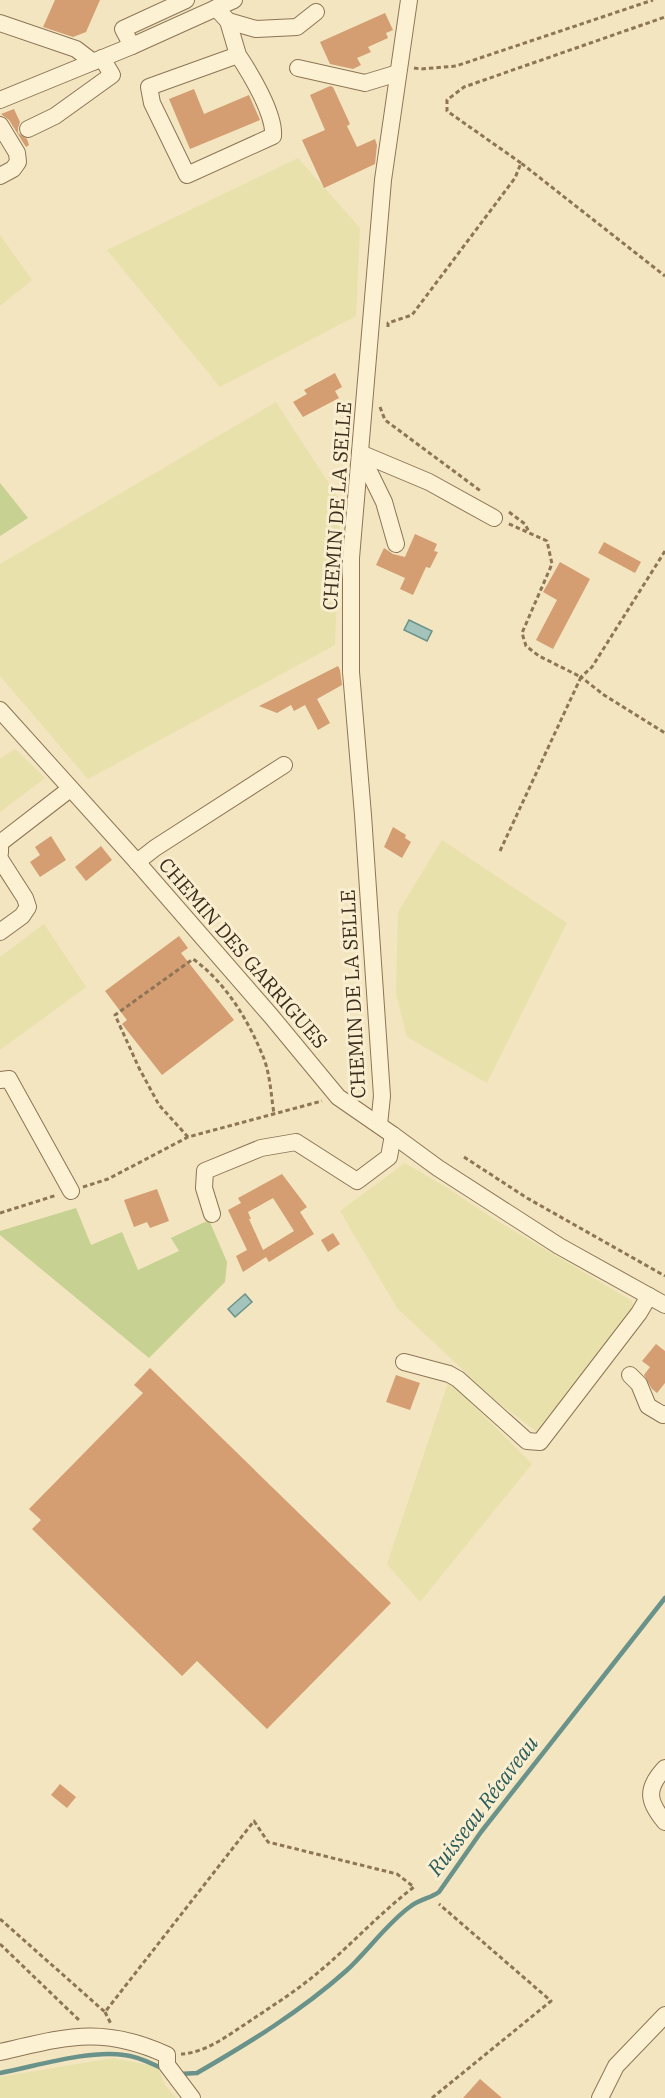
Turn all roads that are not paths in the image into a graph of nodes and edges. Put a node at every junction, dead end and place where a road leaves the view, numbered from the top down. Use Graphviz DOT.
graph roads {
  1 [pos="186,0"];
  2 [pos="234,0"];
  3 [pos="409,0"];
  4 [pos="316,12"];
  5 [pos="222,15"];
  6 [pos="0,23"];
  7 [pos="132,46"];
  8 [pos="237,55"];
  9 [pos="98,60"];
  10 [pos="298,68"];
  11 [pos="399,69"];
  12 [pos="0,100"];
  13 [pos="0,125"];
  14 [pos="28,129"];
  15 [pos="0,176"];
  16 [pos="360,453"];
  17 [pos="500,514"];
  18 [pos="396,544"];
  19 [pos="0,710"];
  20 [pos="284,765"];
  21 [pos="70,789"];
  22 [pos="0,853"];
  23 [pos="0,859"];
  24 [pos="137,862"];
  25 [pos="0,932"];
  26 [pos="0,1080"];
  27 [pos="386,1130"];
  28 [pos="71,1191"];
  29 [pos="212,1214"];
  30 [pos="649,1296"];
  31 [pos="665,1305"];
  32 [pos="404,1362"];
  33 [pos="630,1375"];
  34 [pos="665,1414"];
  35 [pos="665,1768"];
  36 [pos="665,1822"];
  37 [pos="665,2015"];
  38 [pos="0,2052"];
  39 [pos="192,2098"];
  40 [pos="600,2098"];
  1 -- 7 [label="street"];
  2 -- 5 [label="street"];
  3 -- 11 [label="street, CHEMIN DE LA SELLE"];
  4 -- 5 [label="street"];
  5 -- 7 [label="street"];
  5 -- 8 [label="street"];
  6 -- 9 [label="street"];
  7 -- 9 [label="street"];
  8 -- 8 [label="street"];
  9 -- 12 [label="street"];
  9 -- 14 [label="street"];
  10 -- 11 [label="street"];
  11 -- 16 [label="street, CHEMIN DE LA SELLE"];
  13 -- 15 [label="street"];
  16 -- 17 [label="street"];
  16 -- 18 [label="street"];
  16 -- 27 [label="street, CHEMIN DE LA SELLE"];
  19 -- 21 [label="street, CHEMIN DES GARRIGUES"];
  20 -- 24 [label="street"];
  21 -- 22 [label="street"];
  21 -- 24 [label="street, CHEMIN DES GARRIGUES"];
  23 -- 25 [label="street"];
  24 -- 27 [label="street, CHEMIN DES GARRIGUES"];
  26 -- 28 [label="street"];
  27 -- 29 [label="street, CHEMIN DE LA SELLE"];
  27 -- 30 [label="street, CHEMIN DES GARRIGUES"];
  30 -- 31 [label="street, CHEMIN DES GARRIGUES"];
  30 -- 32 [label="street"];
  33 -- 34 [label="street"];
  35 -- 36 [label="street"];
  37 -- 40 [label="street"];
  38 -- 39 [label="street"];
}
